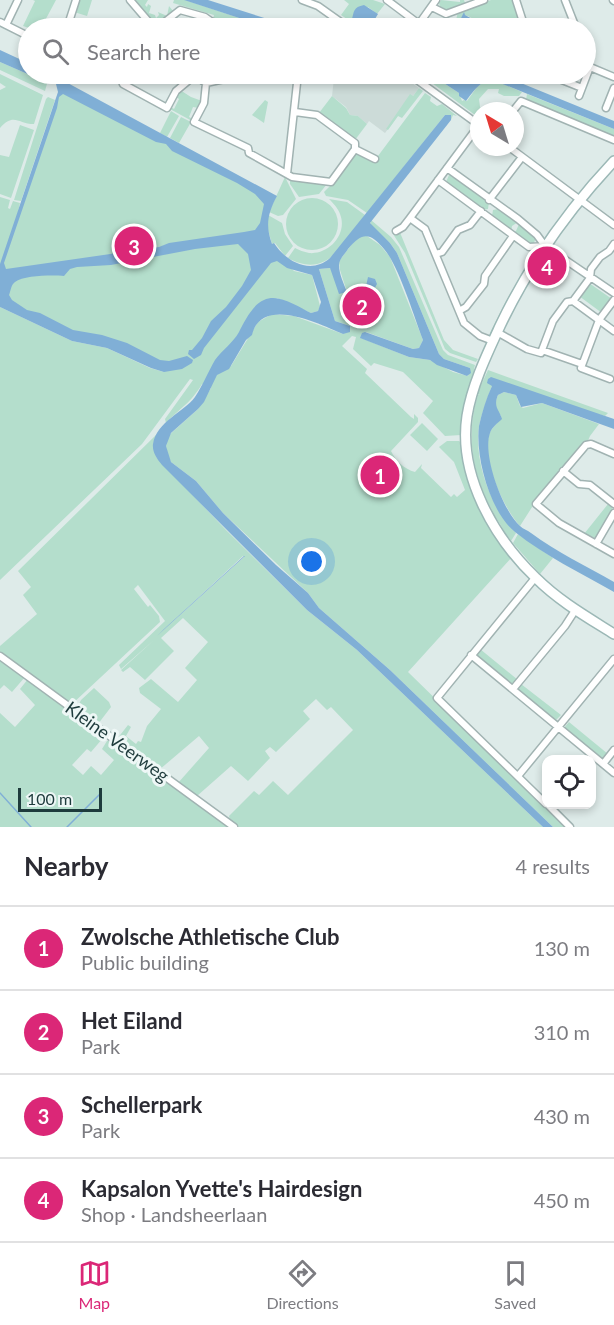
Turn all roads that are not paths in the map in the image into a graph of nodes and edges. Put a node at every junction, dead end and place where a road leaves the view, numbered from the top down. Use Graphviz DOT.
graph roads {
  1 [pos="18,0"];
  2 [pos="76,0"];
  3 [pos="130,0"];
  4 [pos="302,0"];
  5 [pos="387,0"];
  6 [pos="436,0"];
  7 [pos="483,0"];
  8 [pos="516,0"];
  9 [pos="565,0"];
  10 [pos="320,3"];
  11 [pos="432,7"];
  12 [pos="70,18"];
  13 [pos="147,18"];
  14 [pos="169,18"];
  15 [pos="206,18"];
  16 [pos="338,18"];
  17 [pos="408,18"];
  18 [pos="424,18"];
  19 [pos="522,18"];
  20 [pos="572,18"];
  21 [pos="3,24"];
  22 [pos="18,31"];
  23 [pos="596,69"];
  24 [pos="614,77"];
  25 [pos="123,84"];
  26 [pos="183,84"];
  27 [pos="206,84"];
  28 [pos="297,84"];
  29 [pos="423,84"];
  30 [pos="572,84"];
  31 [pos="584,84"];
  32 [pos="582,88"];
  33 [pos="614,88"];
  34 [pos="525,93"];
  35 [pos="579,96"];
  36 [pos="521,101"];
  37 [pos="606,108"];
  38 [pos="294,112"];
  39 [pos="470,118"];
  40 [pos="470,137"];
  41 [pos="614,140"];
  42 [pos="355,148"];
  43 [pos="522,157"];
  44 [pos="375,159"];
  45 [pos="614,161"];
  46 [pos="447,168"];
  47 [pos="287,174"];
  48 [pos="438,180"];
  49 [pos="580,200"];
  50 [pos="492,202"];
  51 [pos="483,213"];
  52 [pos="410,218"];
  53 [pos="614,225"];
  54 [pos="396,231"];
  55 [pos="537,235"];
  56 [pos="513,236"];
  57 [pos="614,244"];
  58 [pos="529,246"];
  59 [pos="545,246"];
  60 [pos="436,254"];
  61 [pos="590,274"];
  62 [pos="614,293"];
  63 [pos="614,300"];
  64 [pos="573,301"];
  65 [pos="459,311"];
  66 [pos="599,320"];
  67 [pos="614,331"];
  68 [pos="495,337"];
  69 [pos="542,350"];
  70 [pos="582,364"];
  71 [pos="610,379"];
  72 [pos="614,454"];
  73 [pos="563,471"];
  74 [pos="614,504"];
  75 [pos="614,513"];
  76 [pos="596,544"];
  77 [pos="614,554"];
  78 [pos="535,578"];
  79 [pos="576,609"];
  80 [pos="614,634"];
  81 [pos="471,655"];
  82 [pos="0,656"];
  83 [pos="614,659"];
  84 [pos="513,689"];
  85 [pos="558,726"];
  86 [pos="614,750"];
  87 [pos="603,764"];
  88 [pos="614,773"];
  89 [pos="518,776"];
  90 [pos="542,799"];
  91 [pos="552,809"];
  92 [pos="234,827"];
  93 [pos="570,827"];
  1 -- 21 [label="street"];
  2 -- 12 [label="street"];
  3 -- 13 [label="street"];
  4 -- 10 [label="street"];
  5 -- 17 [label="street"];
  6 -- 11 [label="street"];
  7 -- 11 [label="street"];
  8 -- 19 [label="street"];
  9 -- 20 [label="street"];
  10 -- 16 [label="street"];
  11 -- 18 [label="street"];
  14 -- 15 [label="street"];
  21 -- 22 [label="street"];
  23 -- 24 [label="street"];
  25 -- 26 [label="street"];
  27 -- 47 [label="street"];
  28 -- 38 [label="street"];
  29 -- 39 [label="street"];
  30 -- 32 [label="street"];
  31 -- 32 [label="street"];
  32 -- 35 [label="street"];
  33 -- 37 [label="street"];
  34 -- 36 [label="street"];
  36 -- 41 [label="street"];
  38 -- 42 [label="street"];
  38 -- 47 [label="street"];
  40 -- 46 [label="street"];
  42 -- 44 [label="street"];
  42 -- 47 [label="street"];
  43 -- 49 [label="street"];
  43 -- 50 [label="street"];
  45 -- 49 [label="street"];
  46 -- 48 [label="street"];
  46 -- 50 [label="street"];
  48 -- 51 [label="street"];
  48 -- 52 [label="street"];
  49 -- 53 [label="street"];
  49 -- 59 [label="street"];
  50 -- 51 [label="street"];
  50 -- 55 [label="street"];
  51 -- 56 [label="street"];
  51 -- 60 [label="street"];
  52 -- 54 [label="street"];
  52 -- 60 [label="street"];
  55 -- 58 [label="street"];
  55 -- 59 [label="street"];
  56 -- 58 [label="street"];
  56 -- 65 [label="street"];
  57 -- 61 [label="street"];
  58 -- 59 [label="street"];
  59 -- 61 [label="street"];
  59 -- 68 [label="street"];
  60 -- 65 [label="street"];
  61 -- 62 [label="street"];
  61 -- 64 [label="street"];
  63 -- 66 [label="street"];
  64 -- 66 [label="street"];
  64 -- 69 [label="street"];
  65 -- 68 [label="street"];
  66 -- 67 [label="street"];
  66 -- 70 [label="street"];
  68 -- 69 [label="street"];
  68 -- 78 [label="street"];
  69 -- 70 [label="street"];
  70 -- 71 [label="street"];
  72 -- 73 [label="street"];
  73 -- 74 [label="street"];
  73 -- 76 [label="street"];
  75 -- 76 [label="street"];
  76 -- 77 [label="street"];
  78 -- 79 [label="street"];
  78 -- 81 [label="street"];
  79 -- 80 [label="street"];
  79 -- 84 [label="street"];
  81 -- 84 [label="street"];
  81 -- 89 [label="street"];
  82 -- 92 [label="street, Kleine Veerweg"];
  83 -- 85 [label="street"];
  84 -- 85 [label="street"];
  85 -- 87 [label="street"];
  85 -- 89 [label="street"];
  86 -- 87 [label="street"];
  87 -- 88 [label="street"];
  89 -- 90 [label="street"];
  91 -- 93 [label="street"];
}
